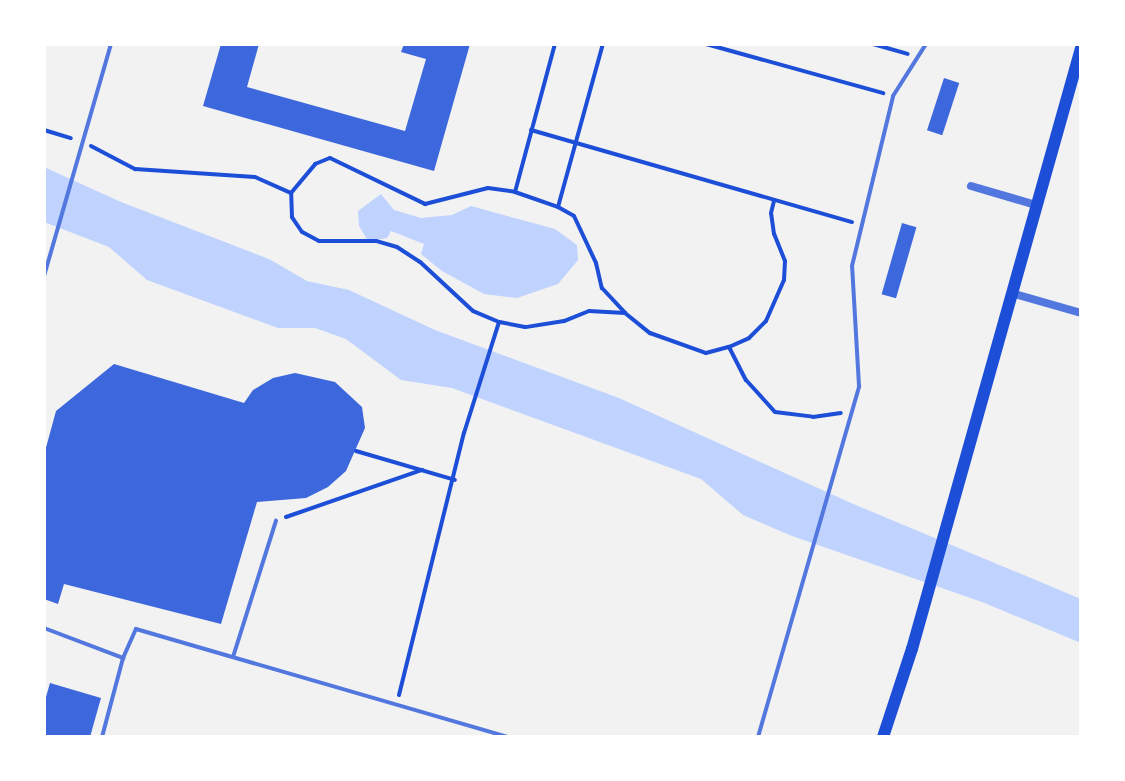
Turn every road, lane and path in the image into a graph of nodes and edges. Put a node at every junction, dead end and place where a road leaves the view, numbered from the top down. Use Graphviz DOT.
graph roads {
  1 [pos="111,44"];
  2 [pos="555,44"];
  3 [pos="603,44"];
  4 [pos="706,44"];
  5 [pos="873,44"];
  6 [pos="926,44"];
  7 [pos="1081,48"];
  8 [pos="918,57"];
  9 [pos="893,96"];
  10 [pos="44,130"];
  11 [pos="531,130"];
  12 [pos="82,143"];
  13 [pos="574,143"];
  14 [pos="971,186"];
  15 [pos="515,192"];
  16 [pos="291,193"];
  17 [pos="774,201"];
  18 [pos="1036,205"];
  19 [pos="558,207"];
  20 [pos="862,224"];
  21 [pos="44,276"];
  22 [pos="1011,293"];
  23 [pos="625,313"];
  24 [pos="1081,313"];
  25 [pos="499,323"];
  26 [pos="729,347"];
  27 [pos="852,411"];
  28 [pos="356,451"];
  29 [pos="422,470"];
  30 [pos="455,480"];
  31 [pos="276,521"];
  32 [pos="44,628"];
  33 [pos="233,657"];
  34 [pos="123,658"];
  35 [pos="396,705"];
  36 [pos="102,737"];
  37 [pos="507,737"];
  38 [pos="758,737"];
  39 [pos="883,737"];
  1 -- 12 [label="lane"];
  2 -- 11 [label="path"];
  3 -- 13 [label="path"];
  4 -- 9 [label="path"];
  5 -- 8 [label="path"];
  6 -- 8 [label="lane"];
  7 -- 18 [label="main road"];
  8 -- 9 [label="lane"];
  9 -- 20 [label="lane"];
  10 -- 12 [label="path"];
  11 -- 13 [label="path"];
  11 -- 15 [label="path"];
  12 -- 16 [label="path"];
  12 -- 21 [label="lane"];
  13 -- 17 [label="path"];
  13 -- 19 [label="path"];
  14 -- 18 [label="street"];
  15 -- 16 [label="path"];
  15 -- 19 [label="path"];
  16 -- 25 [label="path"];
  17 -- 20 [label="path"];
  17 -- 26 [label="path"];
  18 -- 22 [label="main road"];
  19 -- 23 [label="path"];
  20 -- 27 [label="lane"];
  22 -- 24 [label="street"];
  22 -- 39 [label="main road"];
  23 -- 25 [label="path"];
  23 -- 26 [label="path"];
  25 -- 30 [label="path"];
  26 -- 27 [label="path"];
  27 -- 38 [label="lane"];
  28 -- 29 [label="path"];
  29 -- 30 [label="path"];
  29 -- 31 [label="path"];
  30 -- 35 [label="path"];
  31 -- 33 [label="lane"];
  32 -- 34 [label="lane"];
  33 -- 34 [label="lane"];
  33 -- 35 [label="lane"];
  34 -- 36 [label="lane"];
  35 -- 37 [label="lane"];
}
